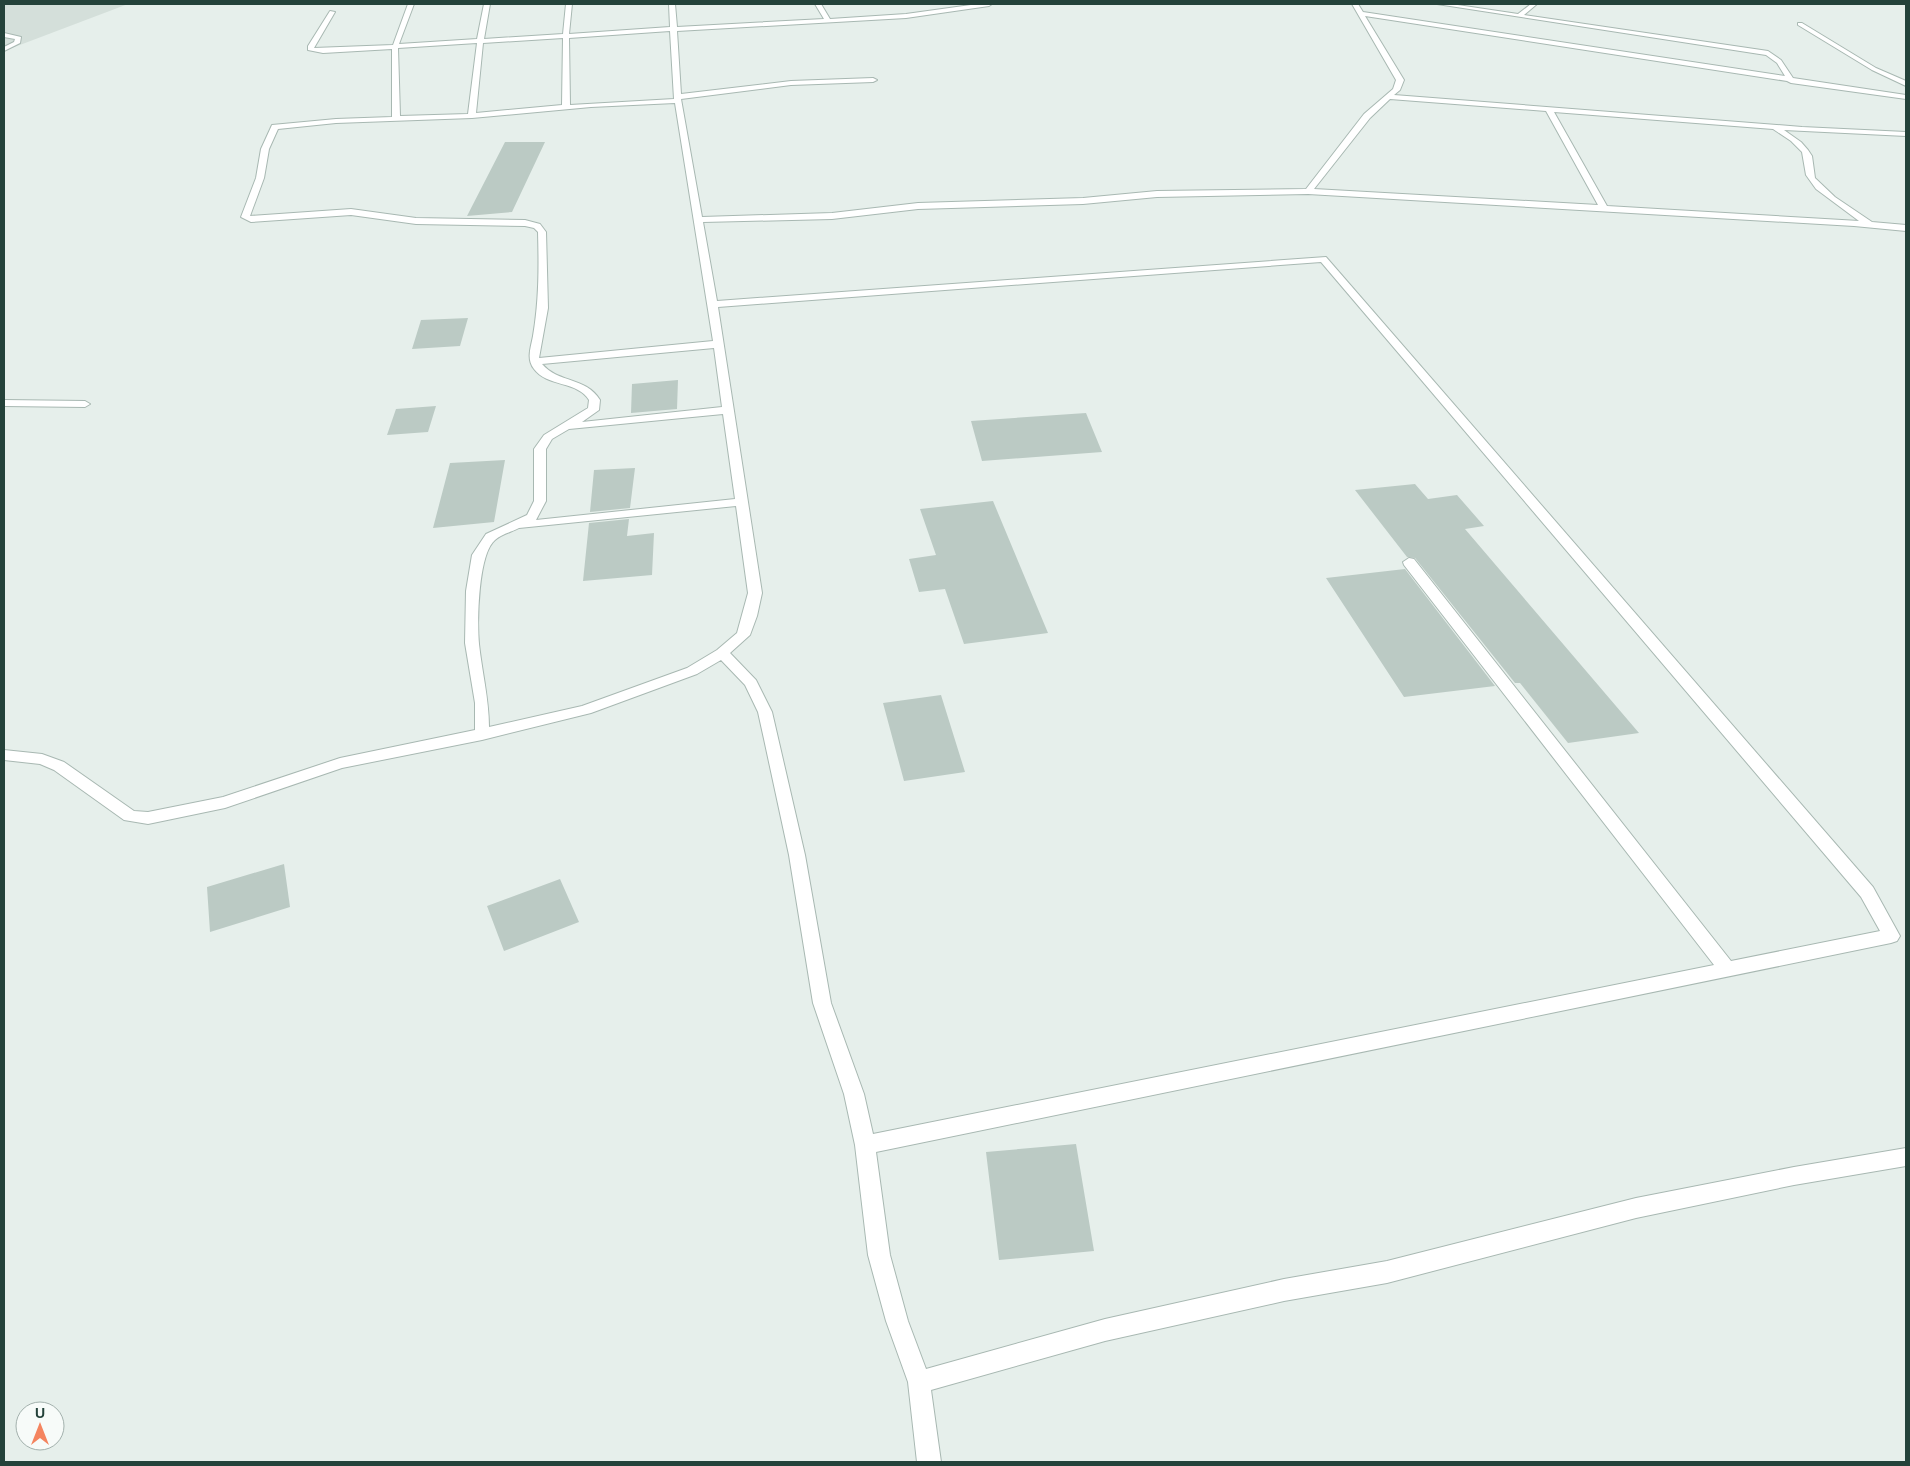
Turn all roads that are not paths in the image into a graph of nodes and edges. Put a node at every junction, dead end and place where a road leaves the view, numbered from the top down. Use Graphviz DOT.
graph roads {
  1 [pos="411,4"];
  2 [pos="487,4"];
  3 [pos="569,4"];
  4 [pos="672,4"];
  5 [pos="818,4"];
  6 [pos="989,4"];
  7 [pos="1355,4"];
  8 [pos="1444,4"];
  9 [pos="1534,4"];
  10 [pos="332,12"];
  11 [pos="1362,14"];
  12 [pos="1519,16"];
  13 [pos="828,21"];
  14 [pos="1800,24"];
  15 [pos="674,30"];
  16 [pos="4,35"];
  17 [pos="566,36"];
  18 [pos="480,42"];
  19 [pos="395,47"];
  20 [pos="4,49"];
  21 [pos="874,80"];
  22 [pos="1791,81"];
  23 [pos="1906,84"];
  24 [pos="1388,97"];
  25 [pos="1906,97"];
  26 [pos="678,99"];
  27 [pos="566,107"];
  28 [pos="1549,110"];
  29 [pos="472,116"];
  30 [pos="396,120"];
  31 [pos="1774,127"];
  32 [pos="1906,134"];
  33 [pos="1308,191"];
  34 [pos="1604,208"];
  35 [pos="699,220"];
  36 [pos="1870,224"];
  37 [pos="1906,228"];
  38 [pos="712,304"];
  39 [pos="719,344"];
  40 [pos="535,362"];
  41 [pos="4,403"];
  42 [pos="85,404"];
  43 [pos="728,410"];
  44 [pos="565,426"];
  45 [pos="742,502"];
  46 [pos="517,525"];
  47 [pos="1409,562"];
  48 [pos="722,653"];
  49 [pos="482,734"];
  50 [pos="4,755"];
  51 [pos="1727,969"];
  52 [pos="864,1145"];
  53 [pos="1906,1157"];
  54 [pos="919,1382"];
  55 [pos="929,1462"];
  1 -- 19 [label="street"];
  2 -- 18 [label="street"];
  3 -- 17 [label="street"];
  4 -- 15 [label="street"];
  5 -- 13 [label="street"];
  6 -- 13 [label="street"];
  7 -- 11 [label="street"];
  8 -- 12 [label="street"];
  9 -- 12 [label="street"];
  10 -- 19 [label="street"];
  11 -- 22 [label="street"];
  11 -- 24 [label="street"];
  12 -- 22 [label="street"];
  13 -- 15 [label="street"];
  14 -- 23 [label="street"];
  15 -- 17 [label="street"];
  15 -- 26 [label="street"];
  16 -- 20 [label="street"];
  17 -- 18 [label="street"];
  17 -- 27 [label="street"];
  18 -- 19 [label="street"];
  18 -- 29 [label="street"];
  19 -- 30 [label="street"];
  21 -- 26 [label="street"];
  22 -- 25 [label="street"];
  24 -- 28 [label="street"];
  24 -- 33 [label="street"];
  26 -- 27 [label="street"];
  26 -- 35 [label="street"];
  27 -- 29 [label="street"];
  28 -- 31 [label="street"];
  28 -- 34 [label="street"];
  29 -- 30 [label="street"];
  30 -- 40 [label="street"];
  31 -- 32 [label="street"];
  31 -- 36 [label="street"];
  33 -- 34 [label="street"];
  33 -- 35 [label="street"];
  34 -- 36 [label="street"];
  35 -- 38 [label="street"];
  36 -- 37 [label="street"];
  38 -- 39 [label="street"];
  38 -- 51 [label="street"];
  39 -- 40 [label="street"];
  39 -- 43 [label="street"];
  40 -- 44 [label="street"];
  41 -- 42 [label="street"];
  43 -- 44 [label="street"];
  43 -- 45 [label="street"];
  44 -- 46 [label="street"];
  45 -- 46 [label="street"];
  45 -- 48 [label="street"];
  46 -- 49 [label="street"];
  47 -- 51 [label="street"];
  48 -- 49 [label="street"];
  48 -- 52 [label="street"];
  49 -- 50 [label="street"];
  51 -- 52 [label="street"];
  52 -- 54 [label="street"];
  53 -- 54 [label="street"];
  54 -- 55 [label="street"];
}
